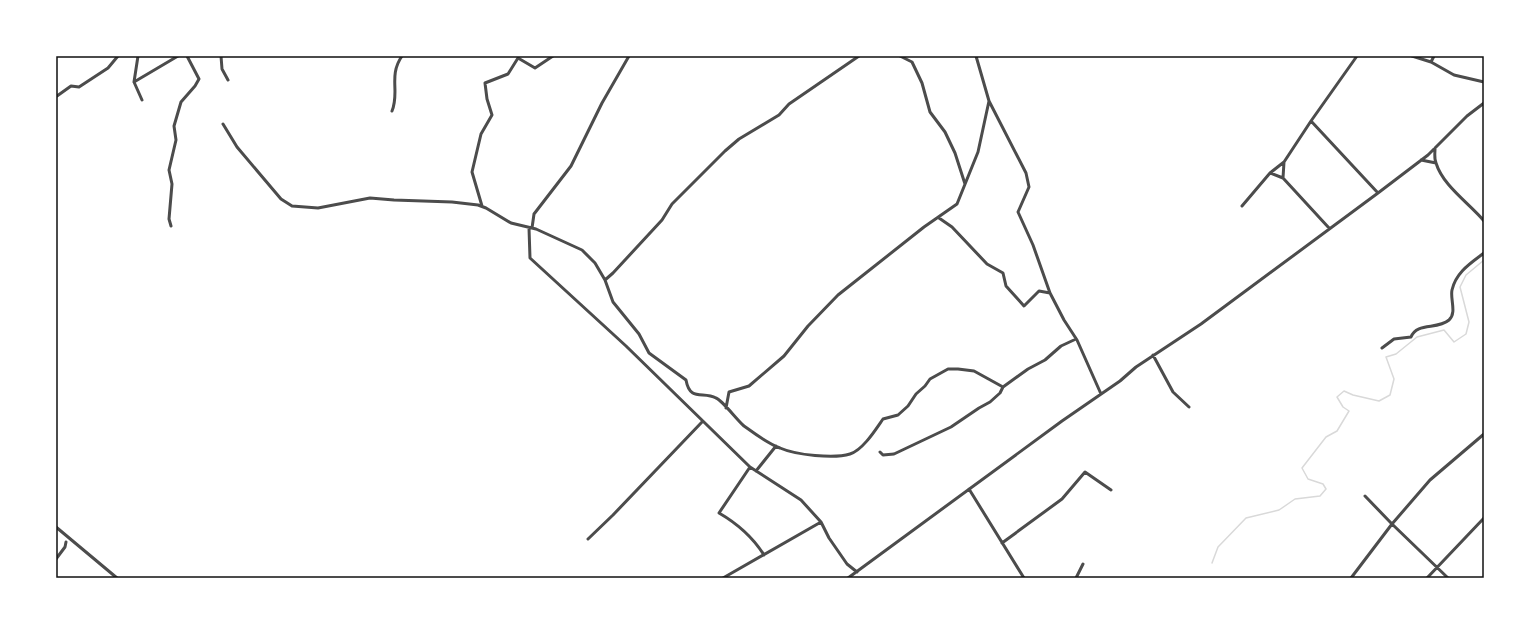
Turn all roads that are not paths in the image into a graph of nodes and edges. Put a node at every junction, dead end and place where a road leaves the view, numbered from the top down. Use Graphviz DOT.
graph roads {
  1 [pos="118,56"];
  2 [pos="138,56"];
  3 [pos="178,56"];
  4 [pos="187,56"];
  5 [pos="221,56"];
  6 [pos="402,56"];
  7 [pos="553,56"];
  8 [pos="630,56"];
  9 [pos="859,56"];
  10 [pos="900,56"];
  11 [pos="976,56"];
  12 [pos="1357,56"];
  13 [pos="1412,56"];
  14 [pos="1434,56"];
  15 [pos="517,57"];
  16 [pos="1431,62"];
  17 [pos="228,80"];
  18 [pos="134,82"];
  19 [pos="1484,82"];
  20 [pos="56,95"];
  21 [pos="142,100"];
  22 [pos="989,101"];
  23 [pos="1484,103"];
  24 [pos="392,111"];
  25 [pos="1311,121"];
  26 [pos="223,124"];
  27 [pos="1435,148"];
  28 [pos="1421,160"];
  29 [pos="1284,162"];
  30 [pos="1436,162"];
  31 [pos="1270,173"];
  32 [pos="1283,178"];
  33 [pos="965,184"];
  34 [pos="1378,193"];
  35 [pos="482,206"];
  36 [pos="1242,206"];
  37 [pos="939,218"];
  38 [pos="1484,221"];
  39 [pos="171,226"];
  40 [pos="530,228"];
  41 [pos="1329,228"];
  42 [pos="1484,253"];
  43 [pos="605,280"];
  44 [pos="1050,293"];
  45 [pos="1076,339"];
  46 [pos="1382,348"];
  47 [pos="1153,356"];
  48 [pos="1003,387"];
  49 [pos="1101,394"];
  50 [pos="1189,407"];
  51 [pos="726,408"];
  52 [pos="702,422"];
  53 [pos="1484,434"];
  54 [pos="776,446"];
  55 [pos="880,452"];
  56 [pos="750,467"];
  57 [pos="756,471"];
  58 [pos="969,489"];
  59 [pos="1111,490"];
  60 [pos="1365,496"];
  61 [pos="1484,518"];
  62 [pos="821,522"];
  63 [pos="1392,524"];
  64 [pos="56,527"];
  65 [pos="588,539"];
  66 [pos="66,542"];
  67 [pos="1002,543"];
  68 [pos="764,555"];
  69 [pos="56,559"];
  70 [pos="1083,564"];
  71 [pos="1436,567"];
  72 [pos="857,572"];
  73 [pos="117,578"];
  74 [pos="722,578"];
  75 [pos="848,578"];
  76 [pos="1024,578"];
  77 [pos="1076,578"];
  78 [pos="1351,578"];
  79 [pos="1427,578"];
  80 [pos="1448,578"];
  1 -- 20 [label="street"];
  2 -- 18 [label="street"];
  3 -- 18 [label="street"];
  4 -- 39 [label="street"];
  5 -- 17 [label="street"];
  6 -- 24 [label="street"];
  7 -- 15 [label="street"];
  8 -- 40 [label="street"];
  9 -- 43 [label="street"];
  10 -- 33 [label="street"];
  11 -- 22 [label="street"];
  12 -- 25 [label="street"];
  13 -- 16 [label="street"];
  14 -- 16 [label="street"];
  15 -- 35 [label="street"];
  16 -- 19 [label="street"];
  18 -- 21 [label="street"];
  22 -- 33 [label="street"];
  22 -- 44 [label="street"];
  23 -- 27 [label="street"];
  25 -- 29 [label="street"];
  25 -- 34 [label="street"];
  26 -- 35 [label="street"];
  27 -- 28 [label="street"];
  27 -- 30 [label="street"];
  28 -- 30 [label="street"];
  28 -- 34 [label="street"];
  29 -- 31 [label="street"];
  29 -- 32 [label="street"];
  30 -- 38 [label="street"];
  31 -- 32 [label="street"];
  31 -- 36 [label="street"];
  32 -- 41 [label="street"];
  33 -- 37 [label="street"];
  34 -- 41 [label="street"];
  35 -- 40 [label="street"];
  37 -- 44 [label="street"];
  37 -- 51 [label="street"];
  40 -- 43 [label="street"];
  40 -- 52 [label="street"];
  41 -- 47 [label="street"];
  42 -- 46 [label="street"];
  43 -- 51 [label="street"];
  44 -- 45 [label="street"];
  45 -- 48 [label="street"];
  45 -- 49 [label="street"];
  47 -- 49 [label="street"];
  47 -- 50 [label="street"];
  48 -- 54 [label="street"];
  48 -- 55 [label="street"];
  49 -- 58 [label="street"];
  51 -- 54 [label="street"];
  52 -- 56 [label="street"];
  52 -- 65 [label="street"];
  53 -- 63 [label="street"];
  54 -- 57 [label="street"];
  56 -- 57 [label="street"];
  56 -- 68 [label="street"];
  57 -- 62 [label="street"];
  58 -- 67 [label="street"];
  58 -- 72 [label="street"];
  59 -- 67 [label="street"];
  60 -- 63 [label="street"];
  61 -- 71 [label="street"];
  62 -- 68 [label="street"];
  62 -- 72 [label="street"];
  63 -- 71 [label="street"];
  63 -- 78 [label="street"];
  64 -- 73 [label="street"];
  66 -- 69 [label="street"];
  67 -- 76 [label="street"];
  68 -- 74 [label="street"];
  70 -- 77 [label="street"];
  71 -- 79 [label="street"];
  71 -- 80 [label="street"];
  72 -- 75 [label="street"];
}
